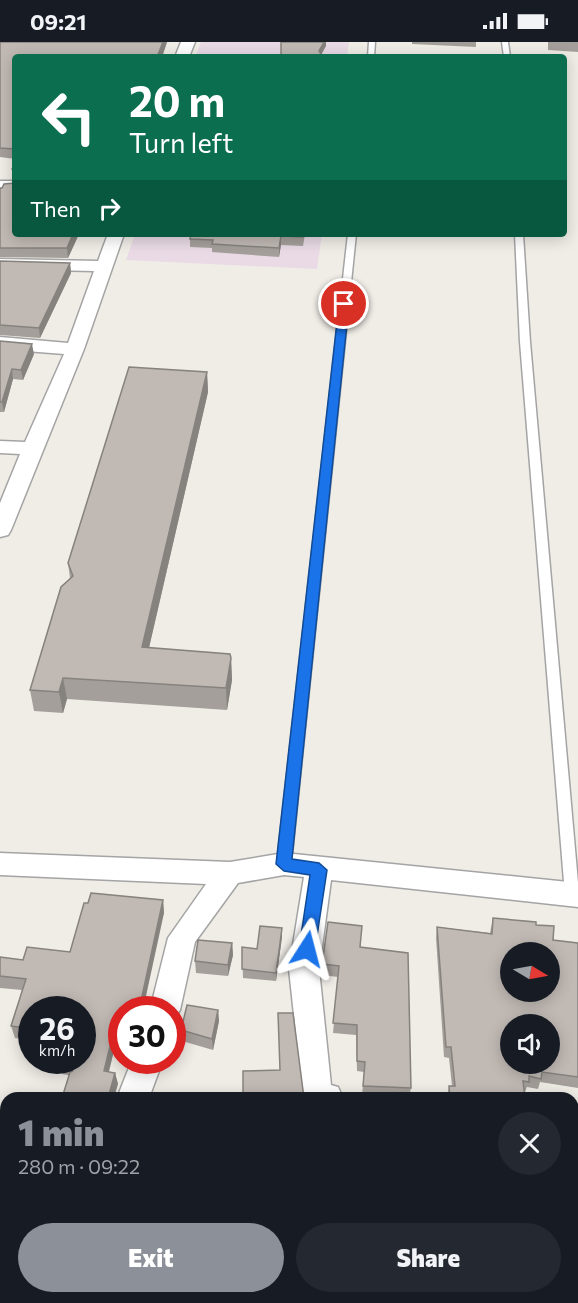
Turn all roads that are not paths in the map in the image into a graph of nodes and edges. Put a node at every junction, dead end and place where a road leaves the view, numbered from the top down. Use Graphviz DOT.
graph roads {
  1 [pos="115,237"];
  2 [pos="352,237"];
  3 [pos="519,237"];
  4 [pos="0,264"];
  5 [pos="103,266"];
  6 [pos="0,343"];
  7 [pos="75,350"];
  8 [pos="0,447"];
  9 [pos="32,448"];
  10 [pos="2,520"];
  11 [pos="0,864"];
  12 [pos="284,864"];
  13 [pos="319,870"];
  14 [pos="230,873"];
  15 [pos="575,894"];
  16 [pos="168,996"];
  17 [pos="142,1074"];
  18 [pos="135,1092"];
  19 [pos="317,1092"];
  1 -- 5 [label="street"];
  2 -- 12 [label="lane"];
  3 -- 15 [label="lane"];
  4 -- 5 [label="street"];
  5 -- 7 [label="street"];
  6 -- 7 [label="street"];
  7 -- 9 [label="street"];
  8 -- 9 [label="street"];
  9 -- 10 [label="street"];
  11 -- 14 [label="street"];
  12 -- 13 [label="street"];
  12 -- 14 [label="street"];
  13 -- 15 [label="street"];
  13 -- 19 [label="street"];
  14 -- 16 [label="street"];
  17 -- 18 [label="street"];
}
